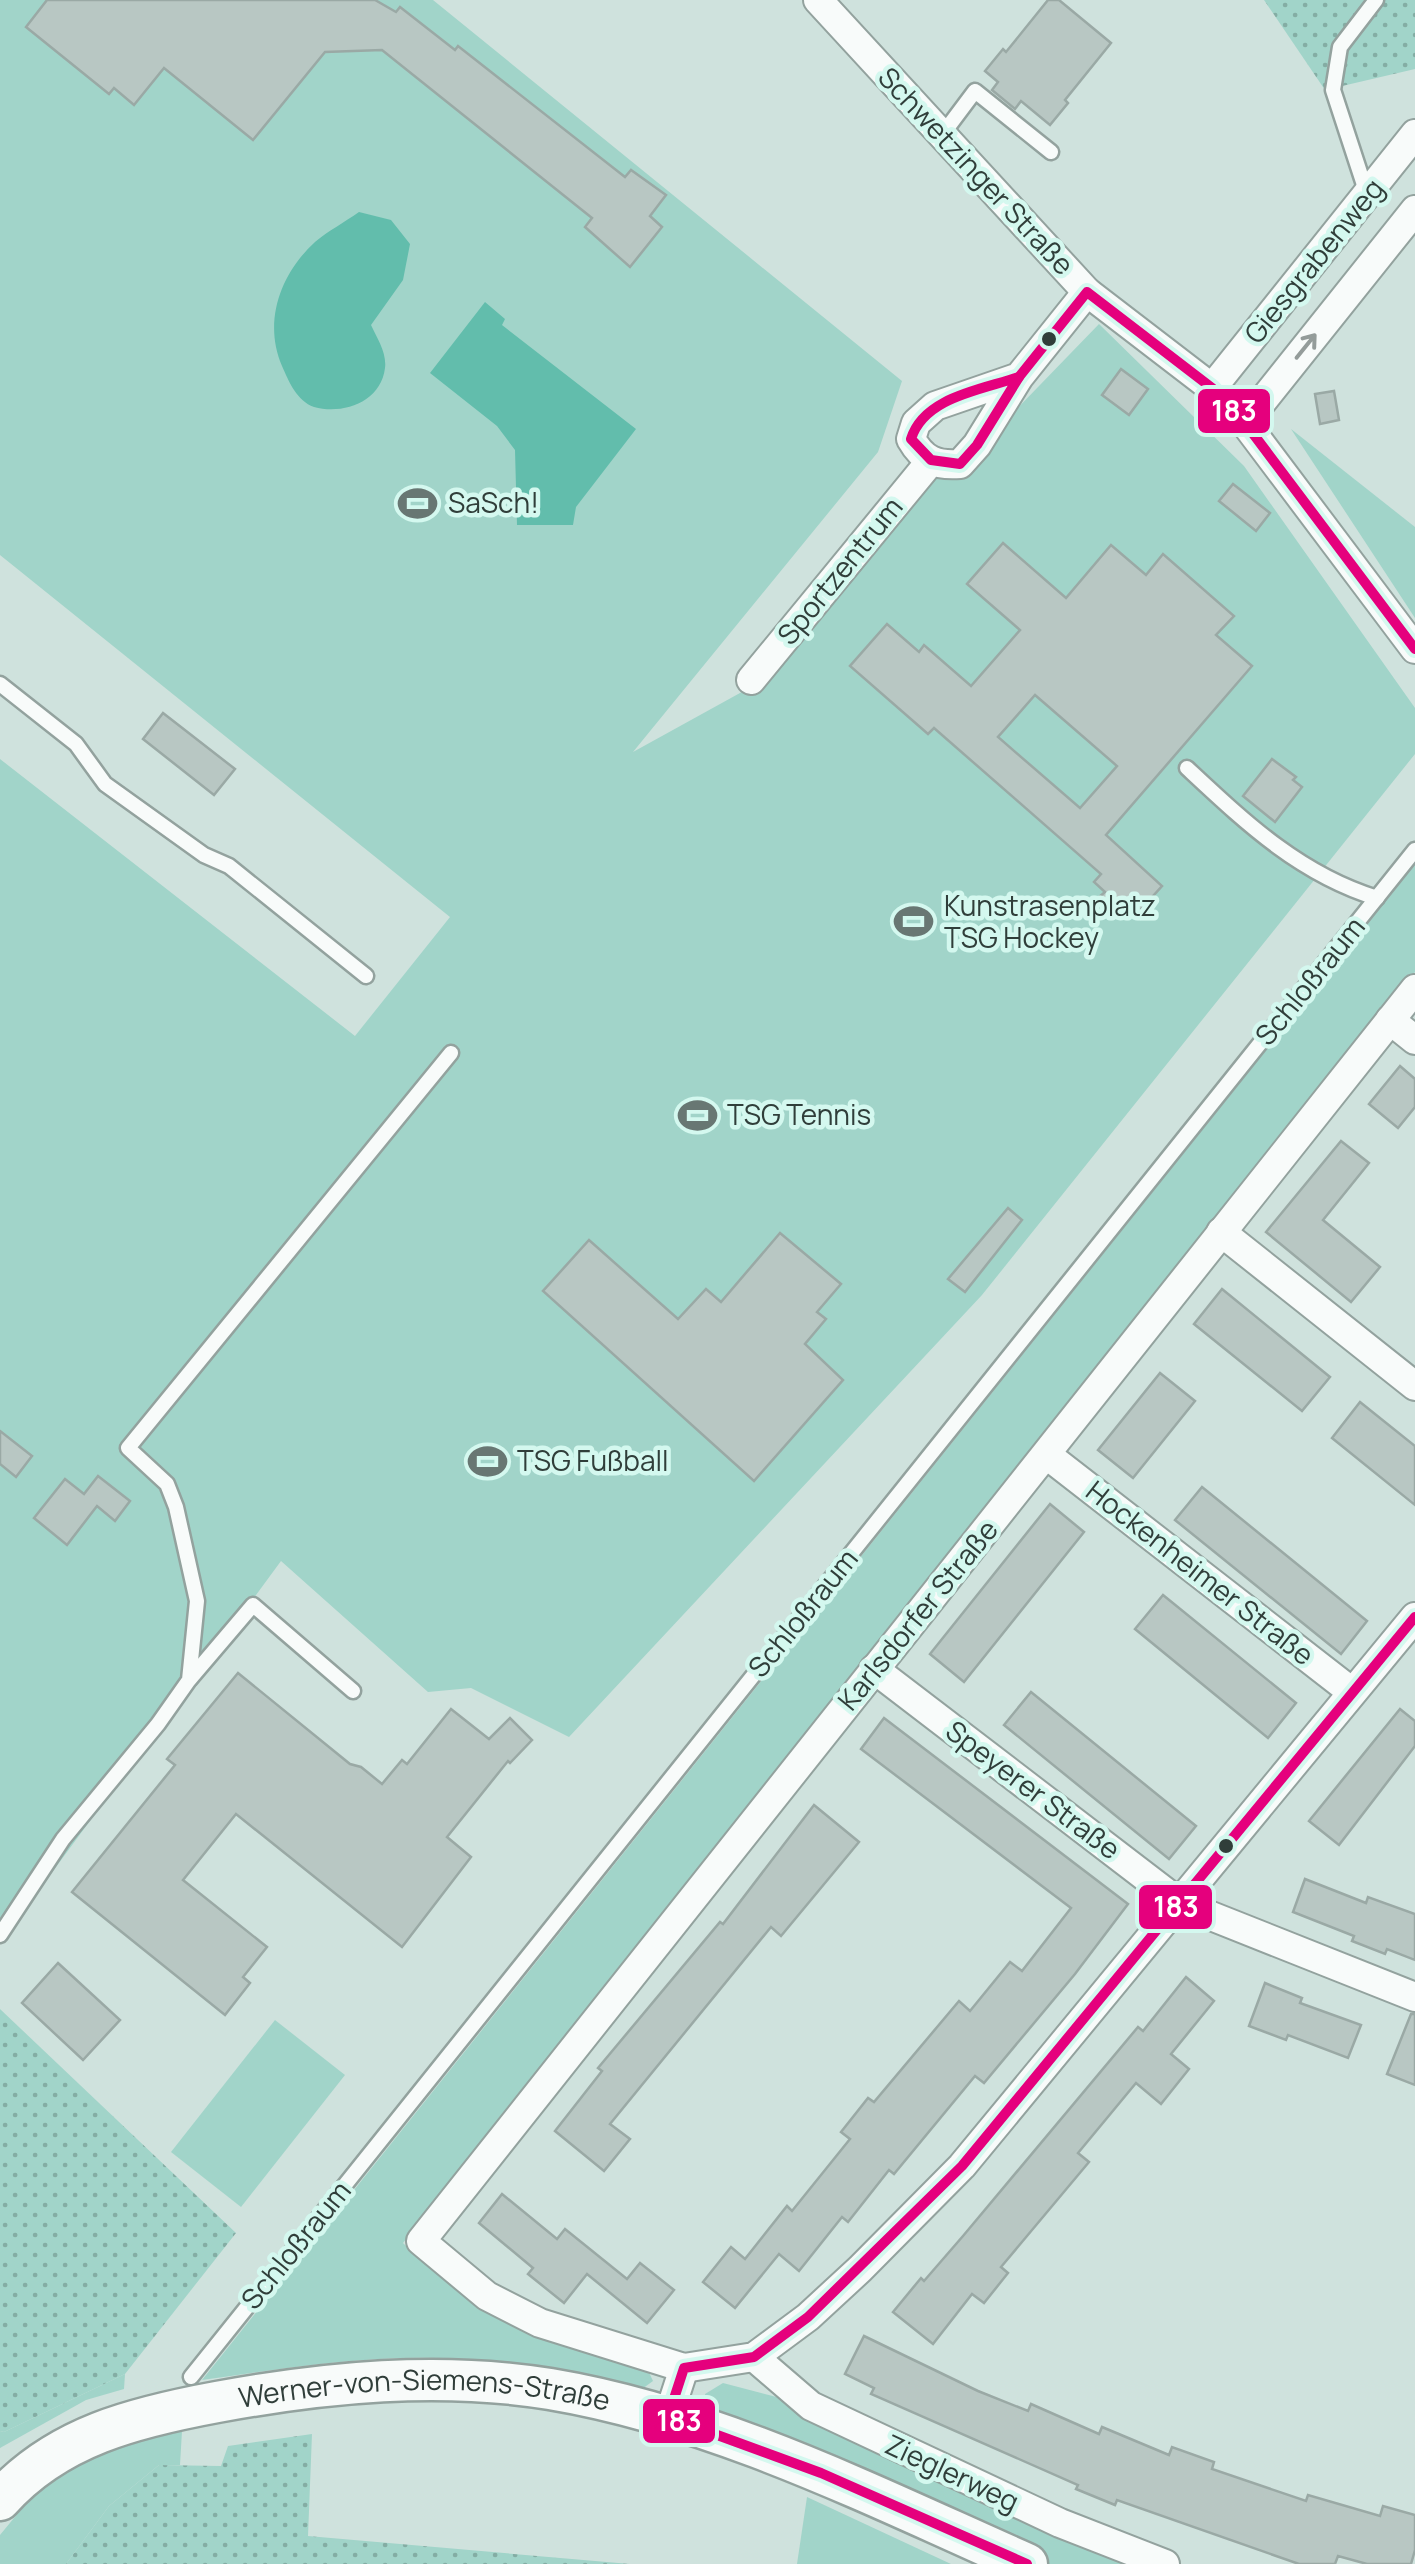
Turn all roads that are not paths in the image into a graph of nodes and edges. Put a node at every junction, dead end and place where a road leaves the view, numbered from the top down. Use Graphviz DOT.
graph roads {
  1 [pos="818,0"];
  2 [pos="1376,0"];
  3 [pos="942,134"];
  4 [pos="1415,134"];
  5 [pos="1052,152"];
  6 [pos="1367,195"];
  7 [pos="1415,210"];
  8 [pos="1088,292"];
  9 [pos="1019,378"];
  10 [pos="1212,388"];
  11 [pos="1245,423"];
  12 [pos="930,462"];
  13 [pos="1415,649"];
  14 [pos="751,680"];
  15 [pos="0,684"];
  16 [pos="1186,768"];
  17 [pos="1415,850"];
  18 [pos="1377,898"];
  19 [pos="366,976"];
  20 [pos="1415,989"];
  21 [pos="1390,1020"];
  22 [pos="1415,1040"];
  23 [pos="451,1053"];
  24 [pos="1221,1232"];
  25 [pos="1415,1386"];
  26 [pos="1047,1454"];
  27 [pos="1415,1617"];
  28 [pos="874,1669"];
  29 [pos="189,1680"];
  30 [pos="353,1691"];
  31 [pos="1352,1692"];
  32 [pos="1181,1904"];
  33 [pos="0,1935"];
  34 [pos="1415,1997"];
  35 [pos="754,2357"];
  36 [pos="684,2368"];
  37 [pos="191,2377"];
  38 [pos="668,2417"];
  39 [pos="0,2500"];
  40 [pos="1026,2564"];
  41 [pos="1165,2564"];
  1 -- 3 [label="street, Schwetzinger Straße"];
  2 -- 6 [label="lane"];
  3 -- 5 [label="lane"];
  3 -- 8 [label="street, Schwetzinger Straße"];
  4 -- 6 [label="street, Giesgrabenweg"];
  6 -- 10 [label="street, Giesgrabenweg"];
  11 -- 7 [label="street, Giesgrabenweg, one-way"];
  8 -- 9 [label="street"];
  8 -- 10 [label="street, Schwetzinger Straße"];
  9 -- 12 [label="street"];
  9 -- 12 [label="street"];
  10 -- 11 [label="street, Schwetzinger Straße"];
  11 -- 13 [label="street, Schwetzinger Straße"];
  12 -- 14 [label="street, Sportzentrum"];
  15 -- 19 [label="lane"];
  16 -- 18 [label="lane"];
  17 -- 18 [label="lane, Schloßraum"];
  18 -- 37 [label="lane, Schloßraum"];
  20 -- 21 [label="street, Karlsdorfer Straße"];
  21 -- 22 [label="street"];
  21 -- 24 [label="street, Karlsdorfer Straße"];
  23 -- 29 [label="lane"];
  24 -- 25 [label="street"];
  24 -- 26 [label="street, Karlsdorfer Straße"];
  26 -- 28 [label="street, Karlsdorfer Straße"];
  26 -- 31 [label="street, Hockenheimer Straße"];
  27 -- 31 [label="street"];
  28 -- 32 [label="street, Speyerer Straße"];
  28 -- 36 [label="street, Karlsdorfer Straße"];
  29 -- 30 [label="lane"];
  29 -- 33 [label="lane"];
  31 -- 32 [label="street"];
  32 -- 34 [label="street, Speyerer Straße"];
  32 -- 35 [label="street"];
  35 -- 36 [label="street"];
  35 -- 41 [label="street, Zieglerweg"];
  36 -- 38 [label="street"];
  38 -- 39 [label="main road, Werner-von-Siemens-Straße"];
  38 -- 40 [label="main road, Werner-von-Siemens-Straße"];
}
